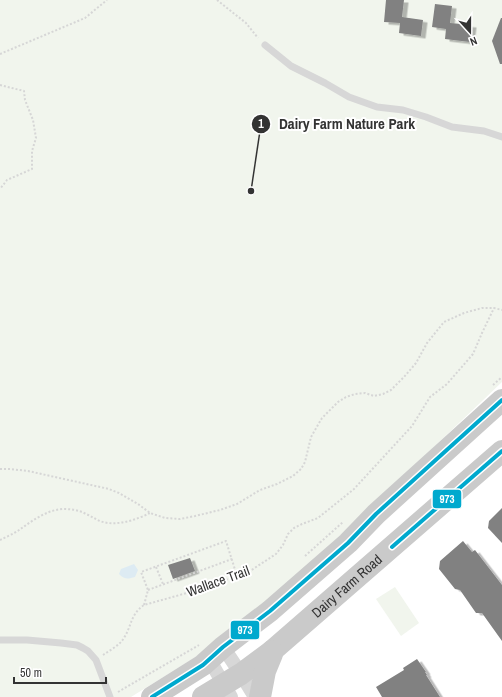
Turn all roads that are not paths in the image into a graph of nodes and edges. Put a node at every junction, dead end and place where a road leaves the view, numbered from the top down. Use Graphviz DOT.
graph roads {
  1 [pos="265,45"];
  2 [pos="502,137"];
  3 [pos="497,393"];
  4 [pos="502,451"];
  5 [pos="399,540"];
  6 [pos="348,543"];
  7 [pos="0,640"];
  8 [pos="212,649"];
  9 [pos="272,651"];
  10 [pos="232,685"];
  11 [pos="110,697"];
  12 [pos="152,697"];
  13 [pos="203,697"];
  14 [pos="255,697"];
  15 [pos="260,697"];
  1 -- 2 [label="lane"];
  3 -- 6 [label="main road"];
  4 -- 5 [label="main road, Dairy Farm Road"];
  5 -- 6 [label="main road"];
  5 -- 9 [label="main road, Dairy Farm Road"];
  6 -- 8 [label="main road"];
  7 -- 11 [label="lane"];
  8 -- 10 [label="street"];
  8 -- 10 [label="street"];
  8 -- 12 [label="main road"];
  9 -- 10 [label="main road, Dairy Farm Road"];
  9 -- 15 [label="main road"];
  10 -- 13 [label="main road, Dairy Farm Road"];
  10 -- 14 [label="street"];
}
